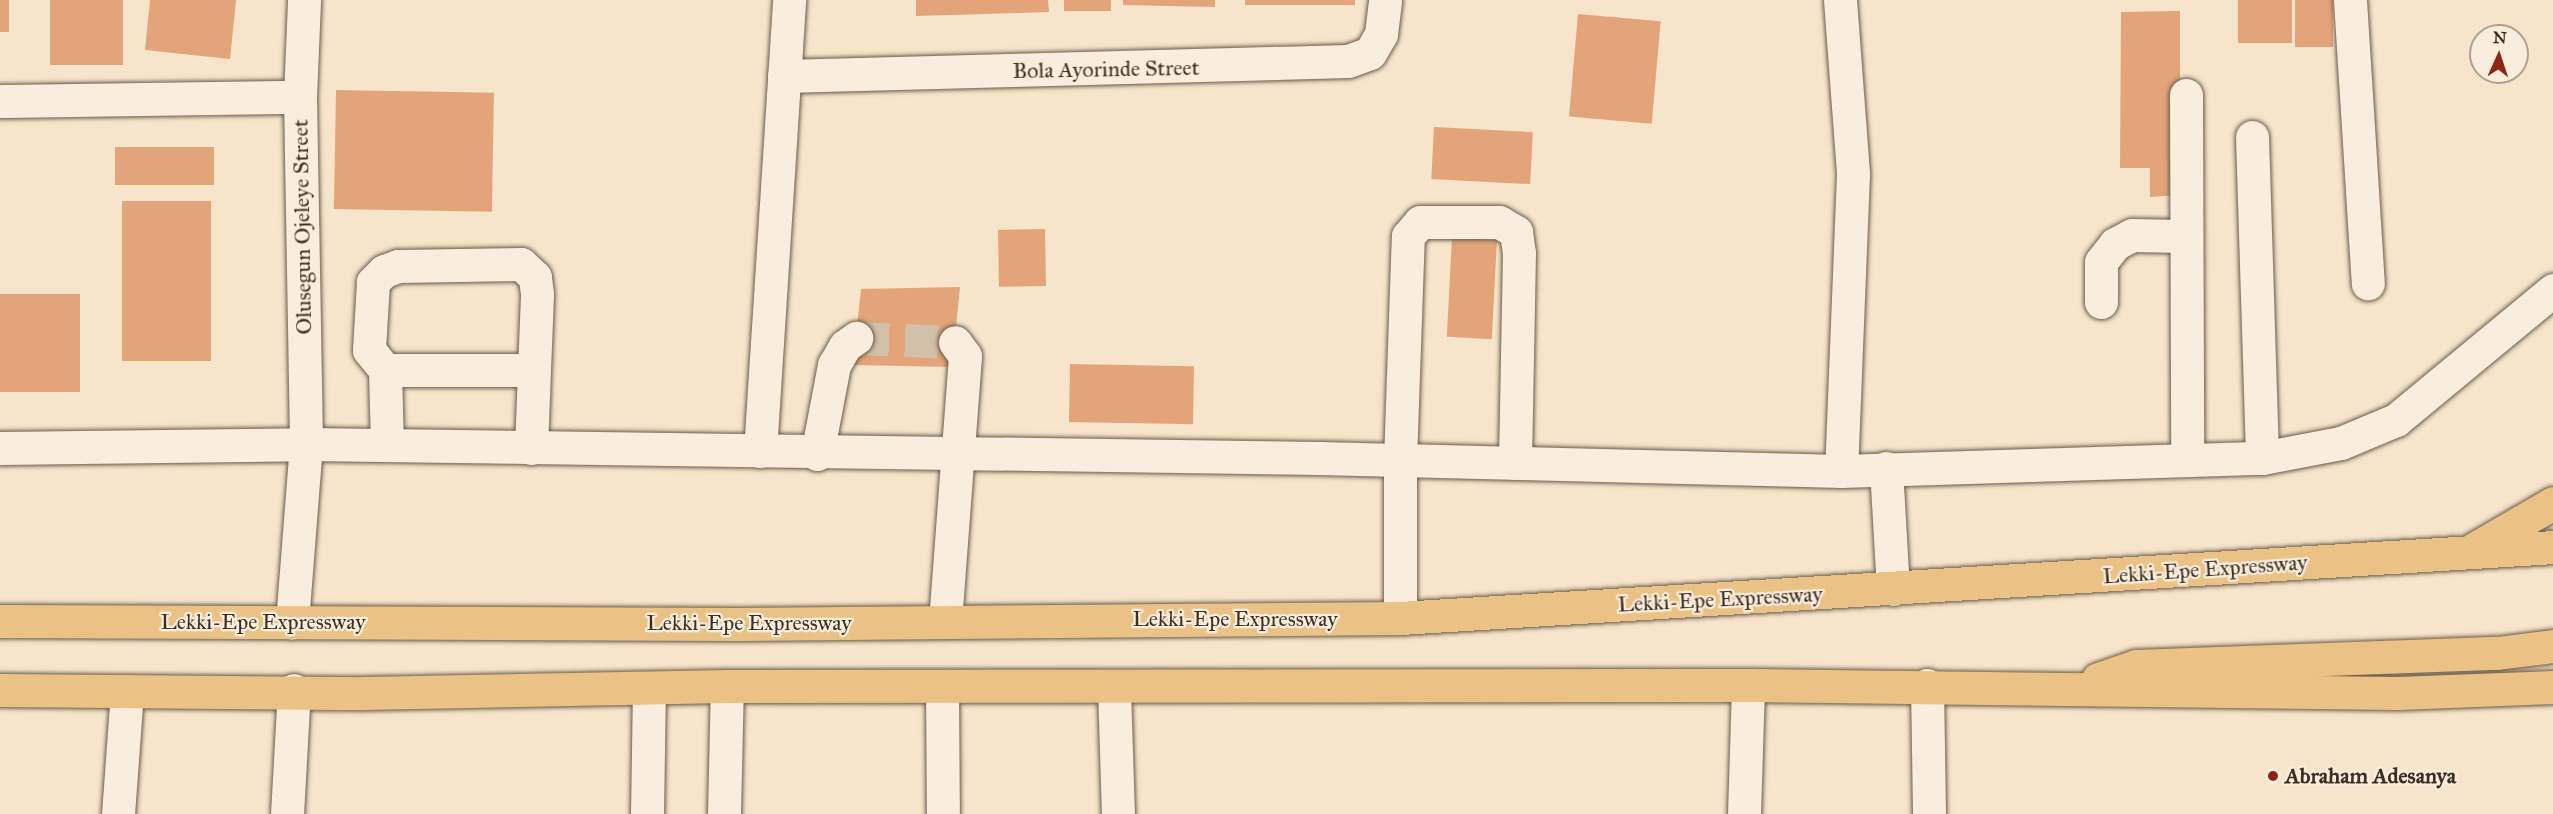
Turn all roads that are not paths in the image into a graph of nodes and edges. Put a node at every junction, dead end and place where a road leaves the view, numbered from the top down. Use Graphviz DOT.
graph roads {
  1 [pos="304,0"];
  2 [pos="789,0"];
  3 [pos="1385,0"];
  4 [pos="1840,0"];
  5 [pos="2350,0"];
  6 [pos="784,76"];
  7 [pos="2186,95"];
  8 [pos="300,97"];
  9 [pos="0,100"];
  10 [pos="2252,137"];
  11 [pos="2183,236"];
  12 [pos="2368,283"];
  13 [pos="2553,290"];
  14 [pos="2101,302"];
  15 [pos="856,338"];
  16 [pos="955,342"];
  17 [pos="385,370"];
  18 [pos="534,370"];
  19 [pos="306,444"];
  20 [pos="387,445"];
  21 [pos="0,448"];
  22 [pos="531,448"];
  23 [pos="760,452"];
  24 [pos="817,454"];
  25 [pos="956,454"];
  26 [pos="2262,458"];
  27 [pos="2187,460"];
  28 [pos="1400,461"];
  29 [pos="1515,463"];
  30 [pos="1886,468"];
  31 [pos="1841,471"];
  32 [pos="2553,503"];
  33 [pos="2553,546"];
  34 [pos="2468,552"];
  35 [pos="1893,589"];
  36 [pos="1400,618"];
  37 [pos="0,621"];
  38 [pos="292,622"];
  39 [pos="945,622"];
  40 [pos="2553,646"];
  41 [pos="1748,685"];
  42 [pos="1927,685"];
  43 [pos="727,686"];
  44 [pos="942,686"];
  45 [pos="2553,687"];
  46 [pos="649,688"];
  47 [pos="1114,688"];
  48 [pos="2067,688"];
  49 [pos="2504,689"];
  50 [pos="0,690"];
  51 [pos="294,690"];
  52 [pos="127,691"];
  53 [pos="2553,712"];
  54 [pos="118,814"];
  55 [pos="287,814"];
  56 [pos="647,814"];
  57 [pos="724,814"];
  58 [pos="943,814"];
  59 [pos="1118,814"];
  60 [pos="1744,814"];
  61 [pos="1929,814"];
  1 -- 8 [label="street"];
  2 -- 6 [label="street"];
  3 -- 6 [label="street, Bola Ayorinde Street"];
  4 -- 31 [label="street"];
  5 -- 12 [label="street"];
  6 -- 23 [label="street"];
  7 -- 11 [label="street"];
  8 -- 9 [label="street, Olusegun Ojeleye Street"];
  8 -- 19 [label="street, Olusegun Ojeleye Street"];
  10 -- 26 [label="street"];
  11 -- 14 [label="street"];
  11 -- 27 [label="street"];
  13 -- 26 [label="street"];
  15 -- 24 [label="street"];
  16 -- 25 [label="street"];
  17 -- 18 [label="street"];
  17 -- 18 [label="street"];
  17 -- 20 [label="street"];
  18 -- 22 [label="street"];
  19 -- 20 [label="street"];
  19 -- 21 [label="street"];
  19 -- 38 [label="street, Olusegun Ojeleye Street"];
  20 -- 22 [label="street"];
  22 -- 23 [label="street"];
  23 -- 24 [label="street"];
  24 -- 25 [label="street"];
  25 -- 28 [label="street"];
  25 -- 39 [label="street"];
  26 -- 27 [label="street"];
  27 -- 30 [label="street"];
  28 -- 29 [label="street"];
  28 -- 29 [label="street"];
  28 -- 36 [label="street"];
  29 -- 31 [label="street"];
  30 -- 31 [label="street"];
  30 -- 35 [label="street"];
  32 -- 34 [label="highway"];
  33 -- 34 [label="highway, Lekki-Epe Expressway"];
  34 -- 35 [label="highway, Lekki-Epe Expressway"];
  35 -- 36 [label="highway, Lekki-Epe Expressway"];
  36 -- 39 [label="highway, Lekki-Epe Expressway"];
  37 -- 38 [label="highway, Lekki-Epe Expressway"];
  38 -- 39 [label="highway, Lekki-Epe Expressway"];
  40 -- 48 [label="highway"];
  41 -- 42 [label="highway"];
  41 -- 47 [label="highway"];
  41 -- 60 [label="street"];
  42 -- 48 [label="highway"];
  42 -- 61 [label="street"];
  43 -- 44 [label="highway"];
  43 -- 46 [label="highway"];
  43 -- 57 [label="street"];
  44 -- 47 [label="highway"];
  44 -- 58 [label="street"];
  45 -- 49 [label="highway"];
  46 -- 51 [label="highway"];
  46 -- 56 [label="street"];
  47 -- 59 [label="street"];
  48 -- 49 [label="highway"];
  49 -- 53 [label="highway"];
  50 -- 52 [label="highway"];
  51 -- 52 [label="highway"];
  51 -- 55 [label="street"];
  52 -- 54 [label="street"];
}
